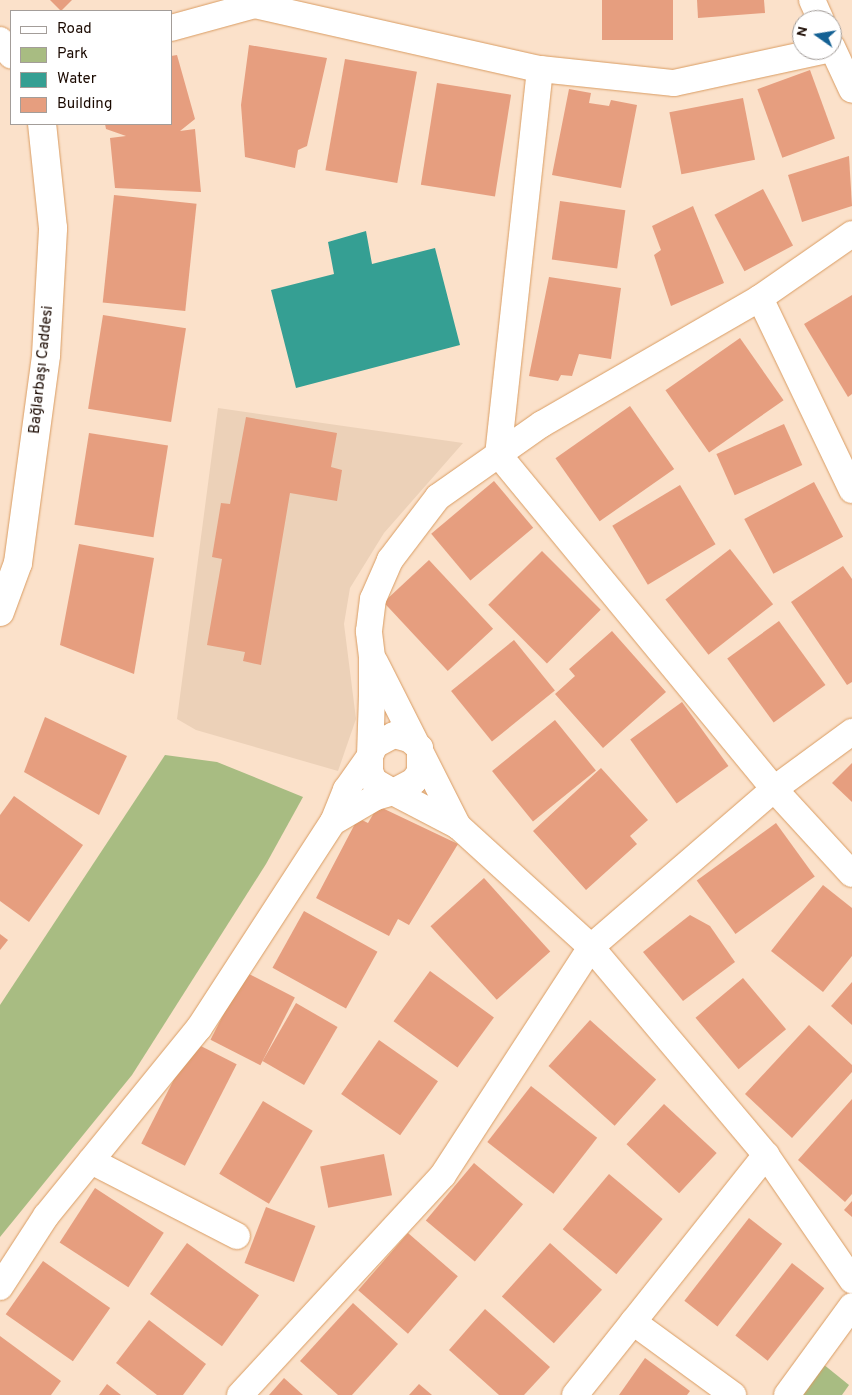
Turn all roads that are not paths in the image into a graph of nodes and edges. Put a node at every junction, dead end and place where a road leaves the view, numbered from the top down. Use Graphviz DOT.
graph roads {
  1 [pos="256,2"];
  2 [pos="172,28"];
  3 [pos="0,40"];
  4 [pos="10,54"];
  5 [pos="792,57"];
  6 [pos="837,60"];
  7 [pos="540,69"];
  8 [pos="852,90"];
  9 [pos="42,125"];
  10 [pos="852,234"];
  11 [pos="760,298"];
  12 [pos="498,454"];
  13 [pos="852,490"];
  14 [pos="0,612"];
  15 [pos="372,657"];
  16 [pos="852,732"];
  17 [pos="420,748"];
  18 [pos="370,756"];
  19 [pos="774,789"];
  20 [pos="393,792"];
  21 [pos="334,822"];
  22 [pos="458,826"];
  23 [pos="852,874"];
  24 [pos="591,947"];
  25 [pos="766,1155"];
  26 [pos="91,1160"];
  27 [pos="237,1236"];
  28 [pos="852,1280"];
  29 [pos="0,1287"];
  30 [pos="852,1306"];
  31 [pos="633,1322"];
  32 [pos="240,1395"];
  33 [pos="575,1395"];
  34 [pos="733,1395"];
  35 [pos="787,1395"];
  1 -- 2 [label="street"];
  1 -- 7 [label="street"];
  3 -- 4 [label="street"];
  5 -- 7 [label="street"];
  6 -- 8 [label="street"];
  7 -- 12 [label="street"];
  9 -- 14 [label="street, Bağlarbaşı Caddesi"];
  10 -- 11 [label="street"];
  11 -- 12 [label="street"];
  11 -- 13 [label="street"];
  12 -- 15 [label="street"];
  12 -- 19 [label="street"];
  15 -- 17 [label="street"];
  15 -- 18 [label="street"];
  16 -- 19 [label="street"];
  17 -- 18 [label="street"];
  17 -- 20 [label="street"];
  17 -- 22 [label="street"];
  18 -- 20 [label="street"];
  18 -- 21 [label="street"];
  19 -- 23 [label="street"];
  19 -- 24 [label="street"];
  20 -- 21 [label="street"];
  20 -- 22 [label="street"];
  21 -- 26 [label="street"];
  22 -- 24 [label="street"];
  24 -- 25 [label="street"];
  24 -- 32 [label="street"];
  25 -- 28 [label="street"];
  25 -- 31 [label="street"];
  26 -- 27 [label="street"];
  26 -- 29 [label="street"];
  30 -- 35 [label="street"];
  31 -- 33 [label="street"];
  31 -- 34 [label="street"];
}
